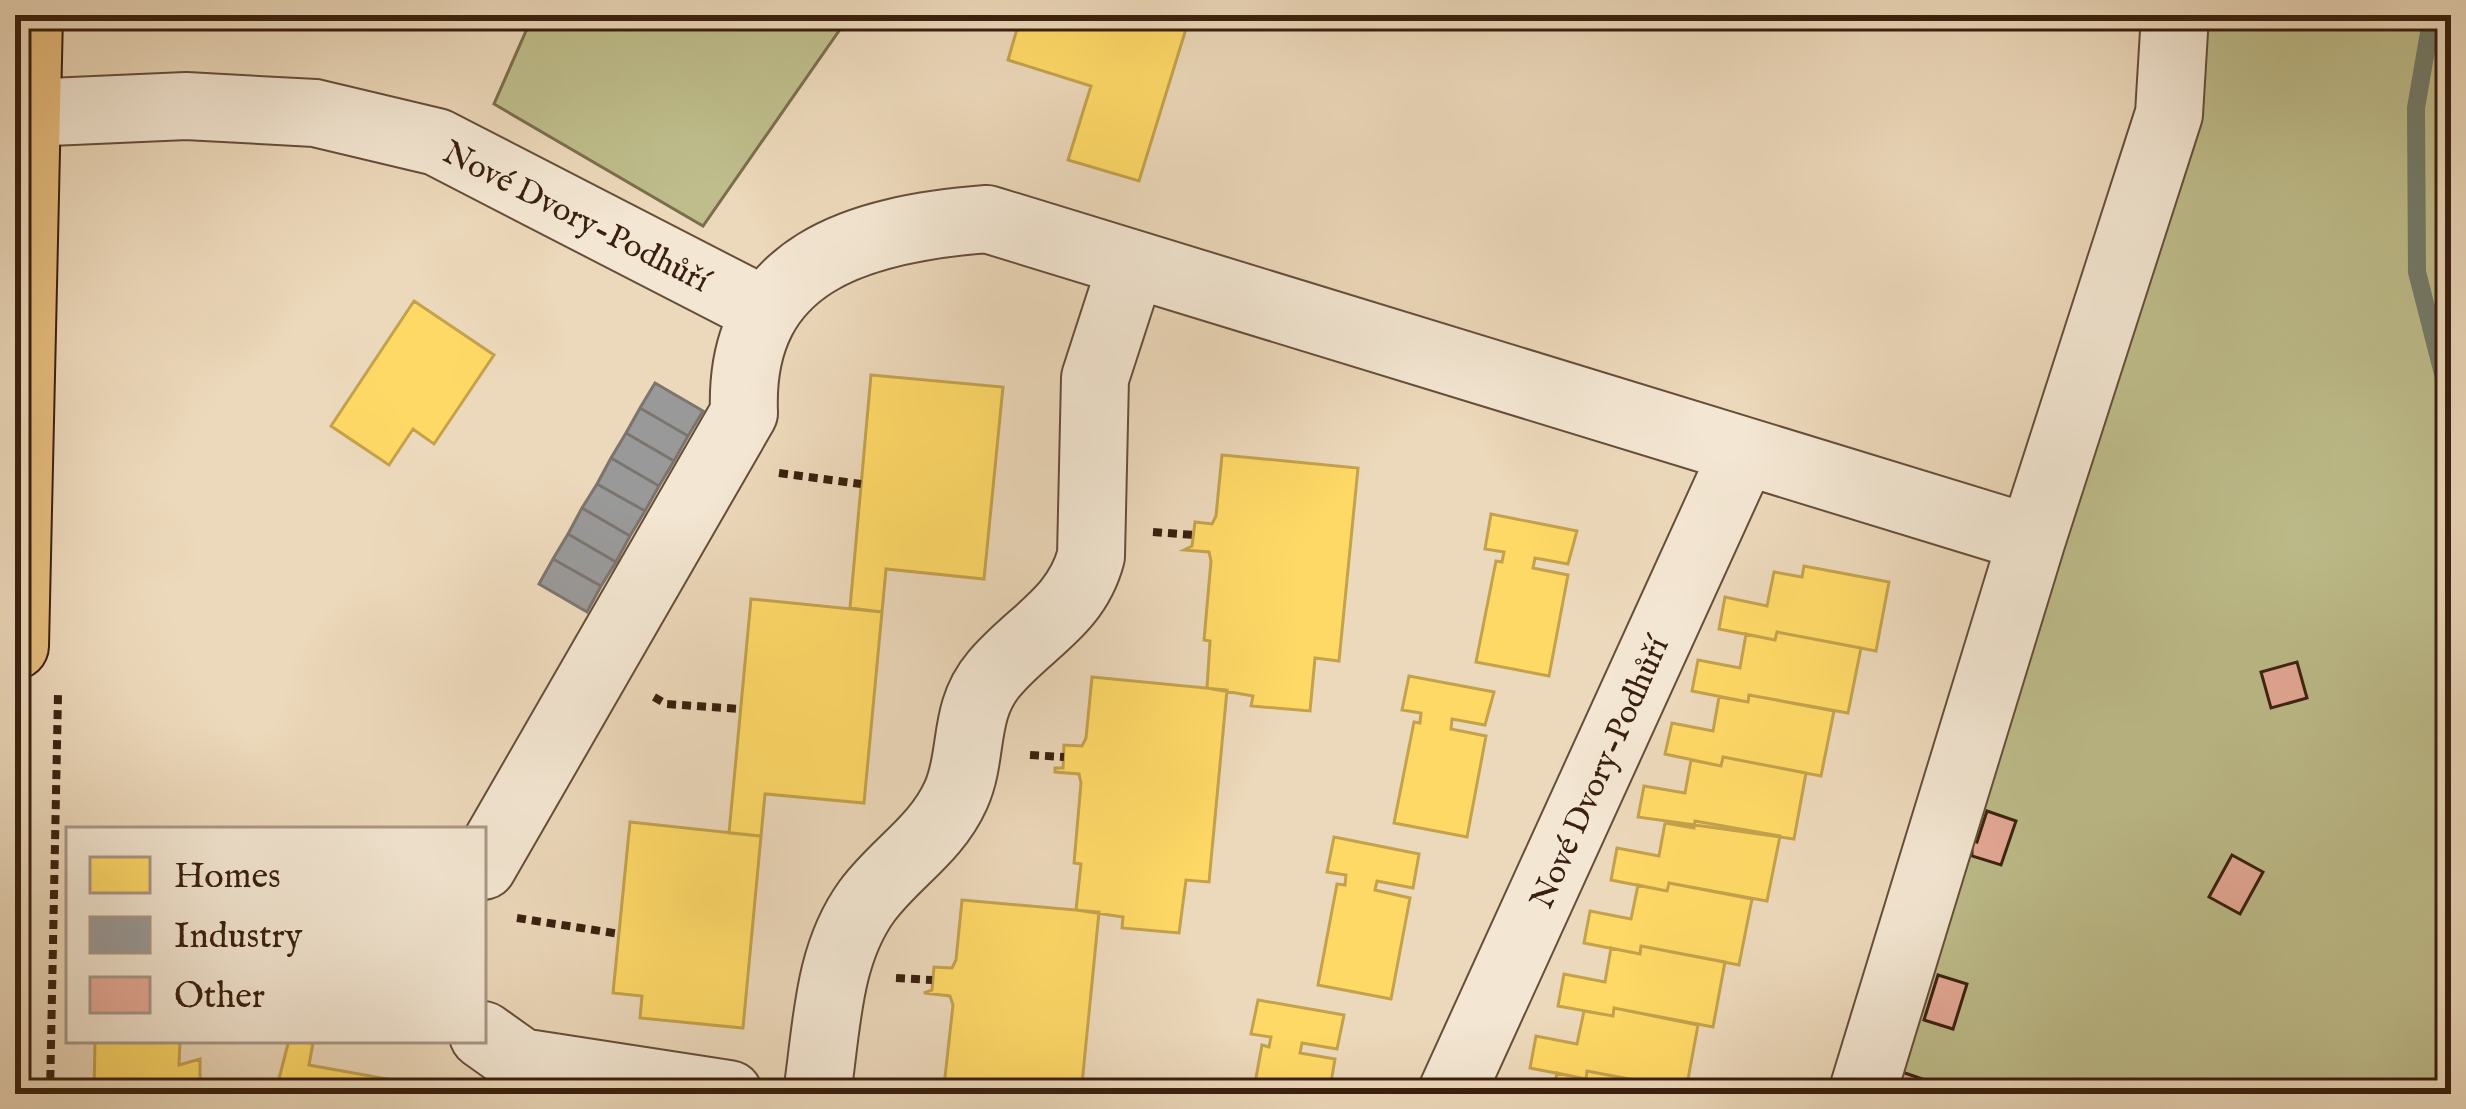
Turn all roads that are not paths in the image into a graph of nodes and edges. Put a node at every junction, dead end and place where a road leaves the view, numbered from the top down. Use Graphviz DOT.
graph roads {
  1 [pos="29,15"];
  2 [pos="2175,15"];
  3 [pos="27,113"];
  4 [pos="1132,264"];
  5 [pos="765,311"];
  6 [pos="1744,451"];
  7 [pos="2032,539"];
  8 [pos="15,646"];
  9 [pos="491,888"];
  10 [pos="486,1037"];
  11 [pos="729,1094"];
  12 [pos="817,1094"];
  13 [pos="1451,1094"];
  14 [pos="1862,1094"];
  1 -- 3 [label="main road"];
  2 -- 7 [label="street"];
  3 -- 5 [label="street, Nové Dvory-Podhůří"];
  3 -- 8 [label="main road"];
  4 -- 5 [label="street"];
  4 -- 6 [label="street"];
  4 -- 12 [label="street"];
  5 -- 9 [label="street"];
  6 -- 7 [label="street"];
  6 -- 13 [label="street, Nové Dvory-Podhůří"];
  7 -- 14 [label="street"];
  10 -- 11 [label="street"];
}
